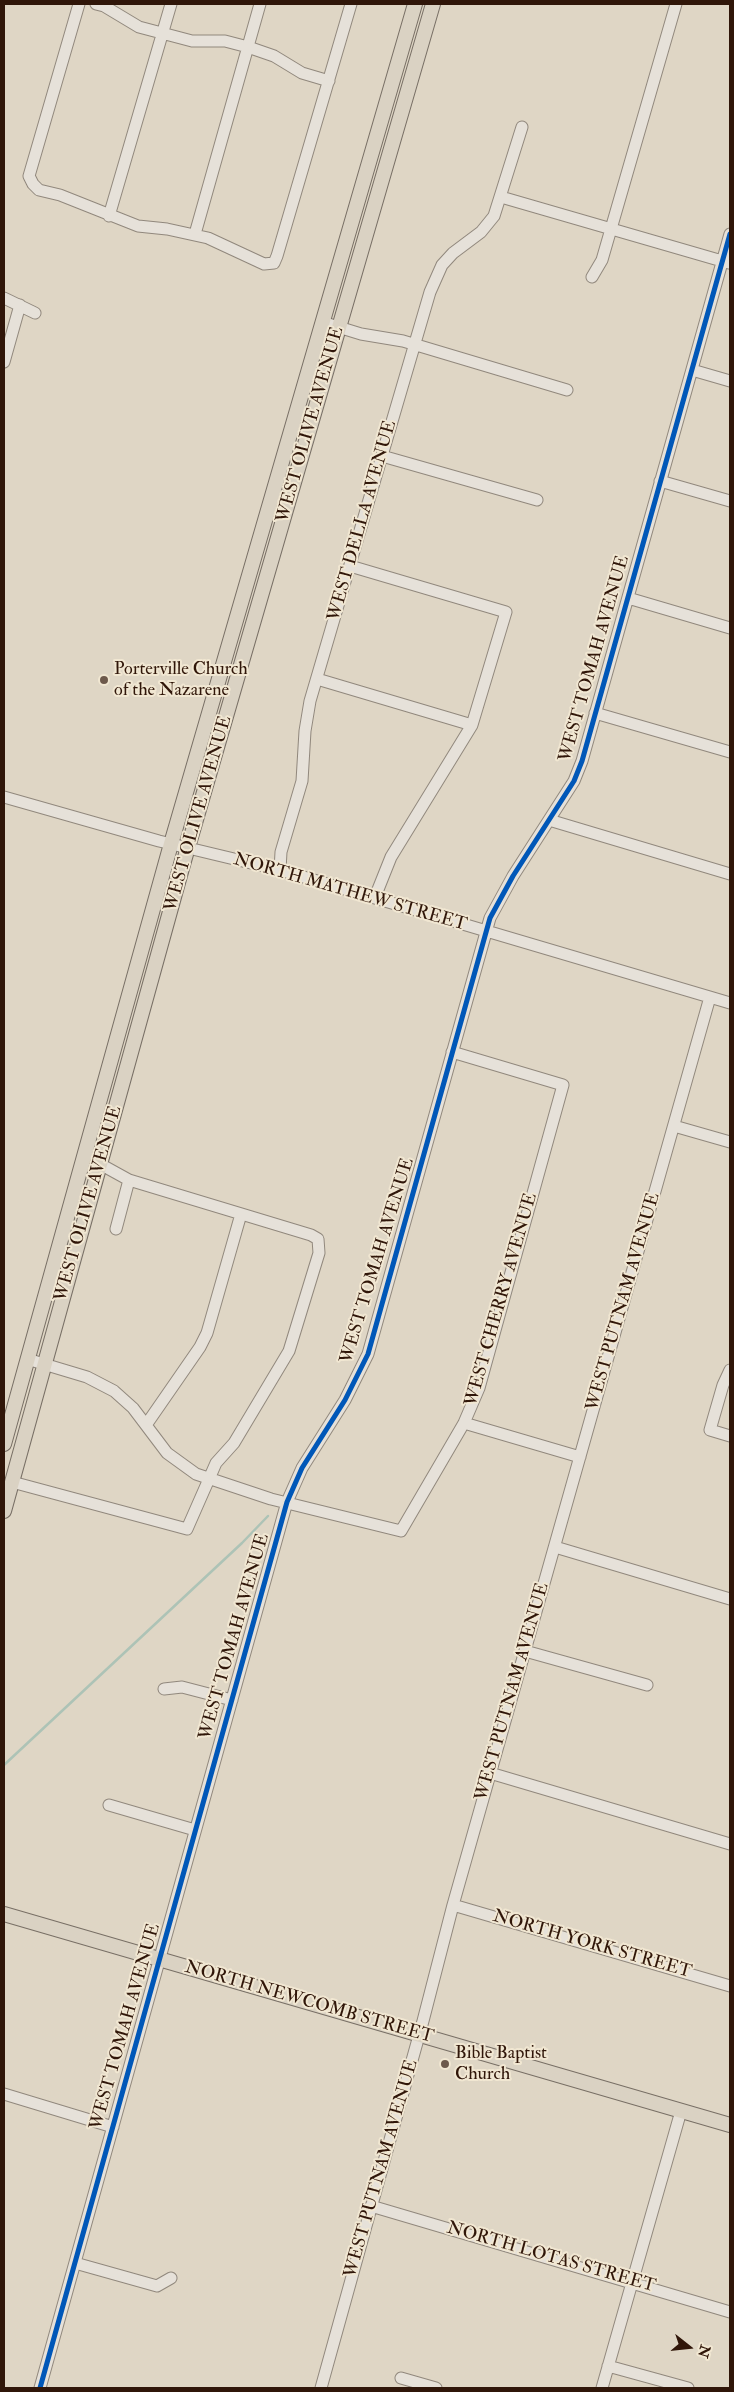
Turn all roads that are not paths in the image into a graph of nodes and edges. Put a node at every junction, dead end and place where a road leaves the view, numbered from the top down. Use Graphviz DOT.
graph roads {
  1 [pos="79,4"];
  2 [pos="96,4"];
  3 [pos="171,4"];
  4 [pos="260,4"];
  5 [pos="351,4"];
  6 [pos="415,4"];
  7 [pos="433,4"];
  8 [pos="676,4"];
  9 [pos="162,34"];
  10 [pos="248,47"];
  11 [pos="328,81"];
  12 [pos="522,127"];
  13 [pos="501,197"];
  14 [pos="109,216"];
  15 [pos="611,229"];
  16 [pos="195,234"];
  17 [pos="730,234"];
  18 [pos="726,262"];
  19 [pos="592,277"];
  20 [pos="4,298"];
  21 [pos="20,306"];
  22 [pos="35,313"];
  23 [pos="322,322"];
  24 [pos="339,328"];
  25 [pos="415,345"];
  26 [pos="4,362"];
  27 [pos="692,370"];
  28 [pos="730,381"];
  29 [pos="567,390"];
  30 [pos="382,456"];
  31 [pos="660,481"];
  32 [pos="537,500"];
  33 [pos="730,501"];
  34 [pos="350,566"];
  35 [pos="628,598"];
  36 [pos="730,628"];
  37 [pos="317,679"];
  38 [pos="595,713"];
  39 [pos="472,725"];
  40 [pos="730,752"];
  41 [pos="4,796"];
  42 [pos="549,820"];
  43 [pos="172,844"];
  44 [pos="188,848"];
  45 [pos="280,870"];
  46 [pos="730,874"];
  47 [pos="375,897"];
  48 [pos="486,931"];
  49 [pos="710,997"];
  50 [pos="730,1003"];
  51 [pos="452,1052"];
  52 [pos="674,1126"];
  53 [pos="730,1142"];
  54 [pos="100,1164"];
  55 [pos="129,1180"];
  56 [pos="240,1214"];
  57 [pos="116,1229"];
  58 [pos="27,1359"];
  59 [pos="45,1364"];
  60 [pos="730,1370"];
  61 [pos="464,1423"];
  62 [pos="146,1425"];
  63 [pos="730,1436"];
  64 [pos="4,1444"];
  65 [pos="580,1456"];
  66 [pos="208,1479"];
  67 [pos="12,1482"];
  68 [pos="287,1502"];
  69 [pos="4,1511"];
  70 [pos="555,1548"];
  71 [pos="730,1599"];
  72 [pos="525,1651"];
  73 [pos="647,1685"];
  74 [pos="164,1688"];
  75 [pos="232,1700"];
  76 [pos="490,1773"];
  77 [pos="109,1805"];
  78 [pos="195,1830"];
  79 [pos="730,1844"];
  80 [pos="453,1906"];
  81 [pos="4,1914"];
  82 [pos="159,1959"];
  83 [pos="730,1986"];
  84 [pos="419,2035"];
  85 [pos="4,2094"];
  86 [pos="681,2111"];
  87 [pos="730,2125"];
  88 [pos="112,2127"];
  89 [pos="371,2206"];
  90 [pos="75,2263"];
  91 [pos="171,2278"];
  92 [pos="632,2282"];
  93 [pos="730,2312"];
  94 [pos="608,2366"];
  95 [pos="401,2378"];
  96 [pos="40,2388"];
  97 [pos="321,2388"];
  98 [pos="436,2388"];
  99 [pos="602,2388"];
  100 [pos="688,2388"];
  1 -- 14 [label="street"];
  2 -- 9 [label="street"];
  3 -- 9 [label="street"];
  4 -- 10 [label="street"];
  5 -- 11 [label="street"];
  6 -- 23 [label="main road, WEST OLIVE AVENUE"];
  7 -- 24 [label="main road, WEST OLIVE AVENUE"];
  8 -- 15 [label="street"];
  9 -- 10 [label="street"];
  9 -- 14 [label="street"];
  10 -- 11 [label="street"];
  10 -- 16 [label="street"];
  11 -- 16 [label="street"];
  12 -- 13 [label="street, WEST DELLA AVENUE"];
  13 -- 15 [label="street"];
  13 -- 25 [label="street, WEST DELLA AVENUE"];
  14 -- 16 [label="street"];
  15 -- 18 [label="street"];
  15 -- 19 [label="street"];
  17 -- 18 [label="street, WEST TOMAH AVENUE"];
  18 -- 27 [label="street, WEST TOMAH AVENUE"];
  20 -- 21 [label="street"];
  21 -- 22 [label="street"];
  21 -- 26 [label="street"];
  23 -- 24 [label="street"];
  23 -- 43 [label="main road, WEST OLIVE AVENUE"];
  24 -- 25 [label="street"];
  24 -- 44 [label="main road, WEST OLIVE AVENUE"];
  25 -- 29 [label="street"];
  25 -- 30 [label="street, WEST DELLA AVENUE"];
  27 -- 28 [label="street"];
  27 -- 31 [label="street, WEST TOMAH AVENUE"];
  30 -- 32 [label="street"];
  30 -- 34 [label="street, WEST DELLA AVENUE"];
  31 -- 33 [label="street"];
  31 -- 35 [label="street, WEST TOMAH AVENUE"];
  34 -- 37 [label="street, WEST DELLA AVENUE"];
  34 -- 39 [label="street"];
  35 -- 36 [label="street"];
  35 -- 38 [label="street, WEST TOMAH AVENUE"];
  37 -- 39 [label="street"];
  37 -- 45 [label="street, WEST DELLA AVENUE"];
  38 -- 40 [label="street"];
  38 -- 42 [label="street, WEST TOMAH AVENUE"];
  39 -- 47 [label="street"];
  41 -- 43 [label="street, NORTH MATHEW STREET"];
  42 -- 46 [label="street"];
  42 -- 48 [label="street, WEST TOMAH AVENUE"];
  43 -- 44 [label="street, NORTH MATHEW STREET"];
  43 -- 58 [label="main road, WEST OLIVE AVENUE"];
  44 -- 45 [label="street, NORTH MATHEW STREET"];
  44 -- 54 [label="main road, WEST OLIVE AVENUE"];
  45 -- 47 [label="street, NORTH MATHEW STREET"];
  47 -- 48 [label="street, NORTH MATHEW STREET"];
  48 -- 49 [label="street, NORTH MATHEW STREET"];
  48 -- 51 [label="street, WEST TOMAH AVENUE"];
  49 -- 50 [label="street, NORTH MATHEW STREET"];
  49 -- 52 [label="street, WEST PUTNAM AVENUE"];
  51 -- 61 [label="street, WEST CHERRY AVENUE"];
  51 -- 68 [label="street, WEST TOMAH AVENUE"];
  52 -- 53 [label="street"];
  52 -- 65 [label="street, WEST PUTNAM AVENUE"];
  54 -- 55 [label="street"];
  54 -- 59 [label="main road, WEST OLIVE AVENUE"];
  55 -- 56 [label="street"];
  55 -- 57 [label="street"];
  56 -- 62 [label="street"];
  56 -- 66 [label="street"];
  58 -- 59 [label="street"];
  58 -- 64 [label="main road, WEST OLIVE AVENUE"];
  59 -- 62 [label="street"];
  59 -- 67 [label="main road, WEST OLIVE AVENUE"];
  60 -- 63 [label="street"];
  61 -- 65 [label="street"];
  61 -- 68 [label="street, WEST CHERRY AVENUE"];
  62 -- 66 [label="street"];
  65 -- 70 [label="street, WEST PUTNAM AVENUE"];
  66 -- 67 [label="street"];
  66 -- 68 [label="street"];
  67 -- 69 [label="main road, WEST OLIVE AVENUE"];
  68 -- 75 [label="street, WEST TOMAH AVENUE"];
  70 -- 71 [label="street"];
  70 -- 72 [label="street, WEST PUTNAM AVENUE"];
  72 -- 73 [label="street"];
  72 -- 76 [label="street, WEST PUTNAM AVENUE"];
  74 -- 75 [label="street"];
  75 -- 78 [label="street, WEST TOMAH AVENUE"];
  76 -- 79 [label="street"];
  76 -- 80 [label="street, WEST PUTNAM AVENUE"];
  77 -- 78 [label="street"];
  78 -- 82 [label="street, WEST TOMAH AVENUE"];
  80 -- 83 [label="street, NORTH YORK STREET"];
  80 -- 84 [label="street, WEST PUTNAM AVENUE"];
  81 -- 82 [label="main road, NORTH NEWCOMB STREET"];
  82 -- 84 [label="main road, NORTH NEWCOMB STREET"];
  82 -- 88 [label="street, WEST TOMAH AVENUE"];
  84 -- 86 [label="main road, NORTH NEWCOMB STREET"];
  84 -- 89 [label="street, WEST PUTNAM AVENUE"];
  85 -- 88 [label="street"];
  86 -- 87 [label="main road, NORTH NEWCOMB STREET"];
  86 -- 92 [label="street"];
  88 -- 90 [label="street, WEST TOMAH AVENUE"];
  89 -- 92 [label="street, NORTH LOTAS STREET"];
  89 -- 97 [label="street, WEST PUTNAM AVENUE"];
  90 -- 91 [label="street"];
  90 -- 96 [label="street, WEST TOMAH AVENUE"];
  92 -- 93 [label="street, NORTH LOTAS STREET"];
  92 -- 94 [label="street"];
  94 -- 99 [label="street"];
  94 -- 100 [label="street"];
  95 -- 98 [label="street"];
}
